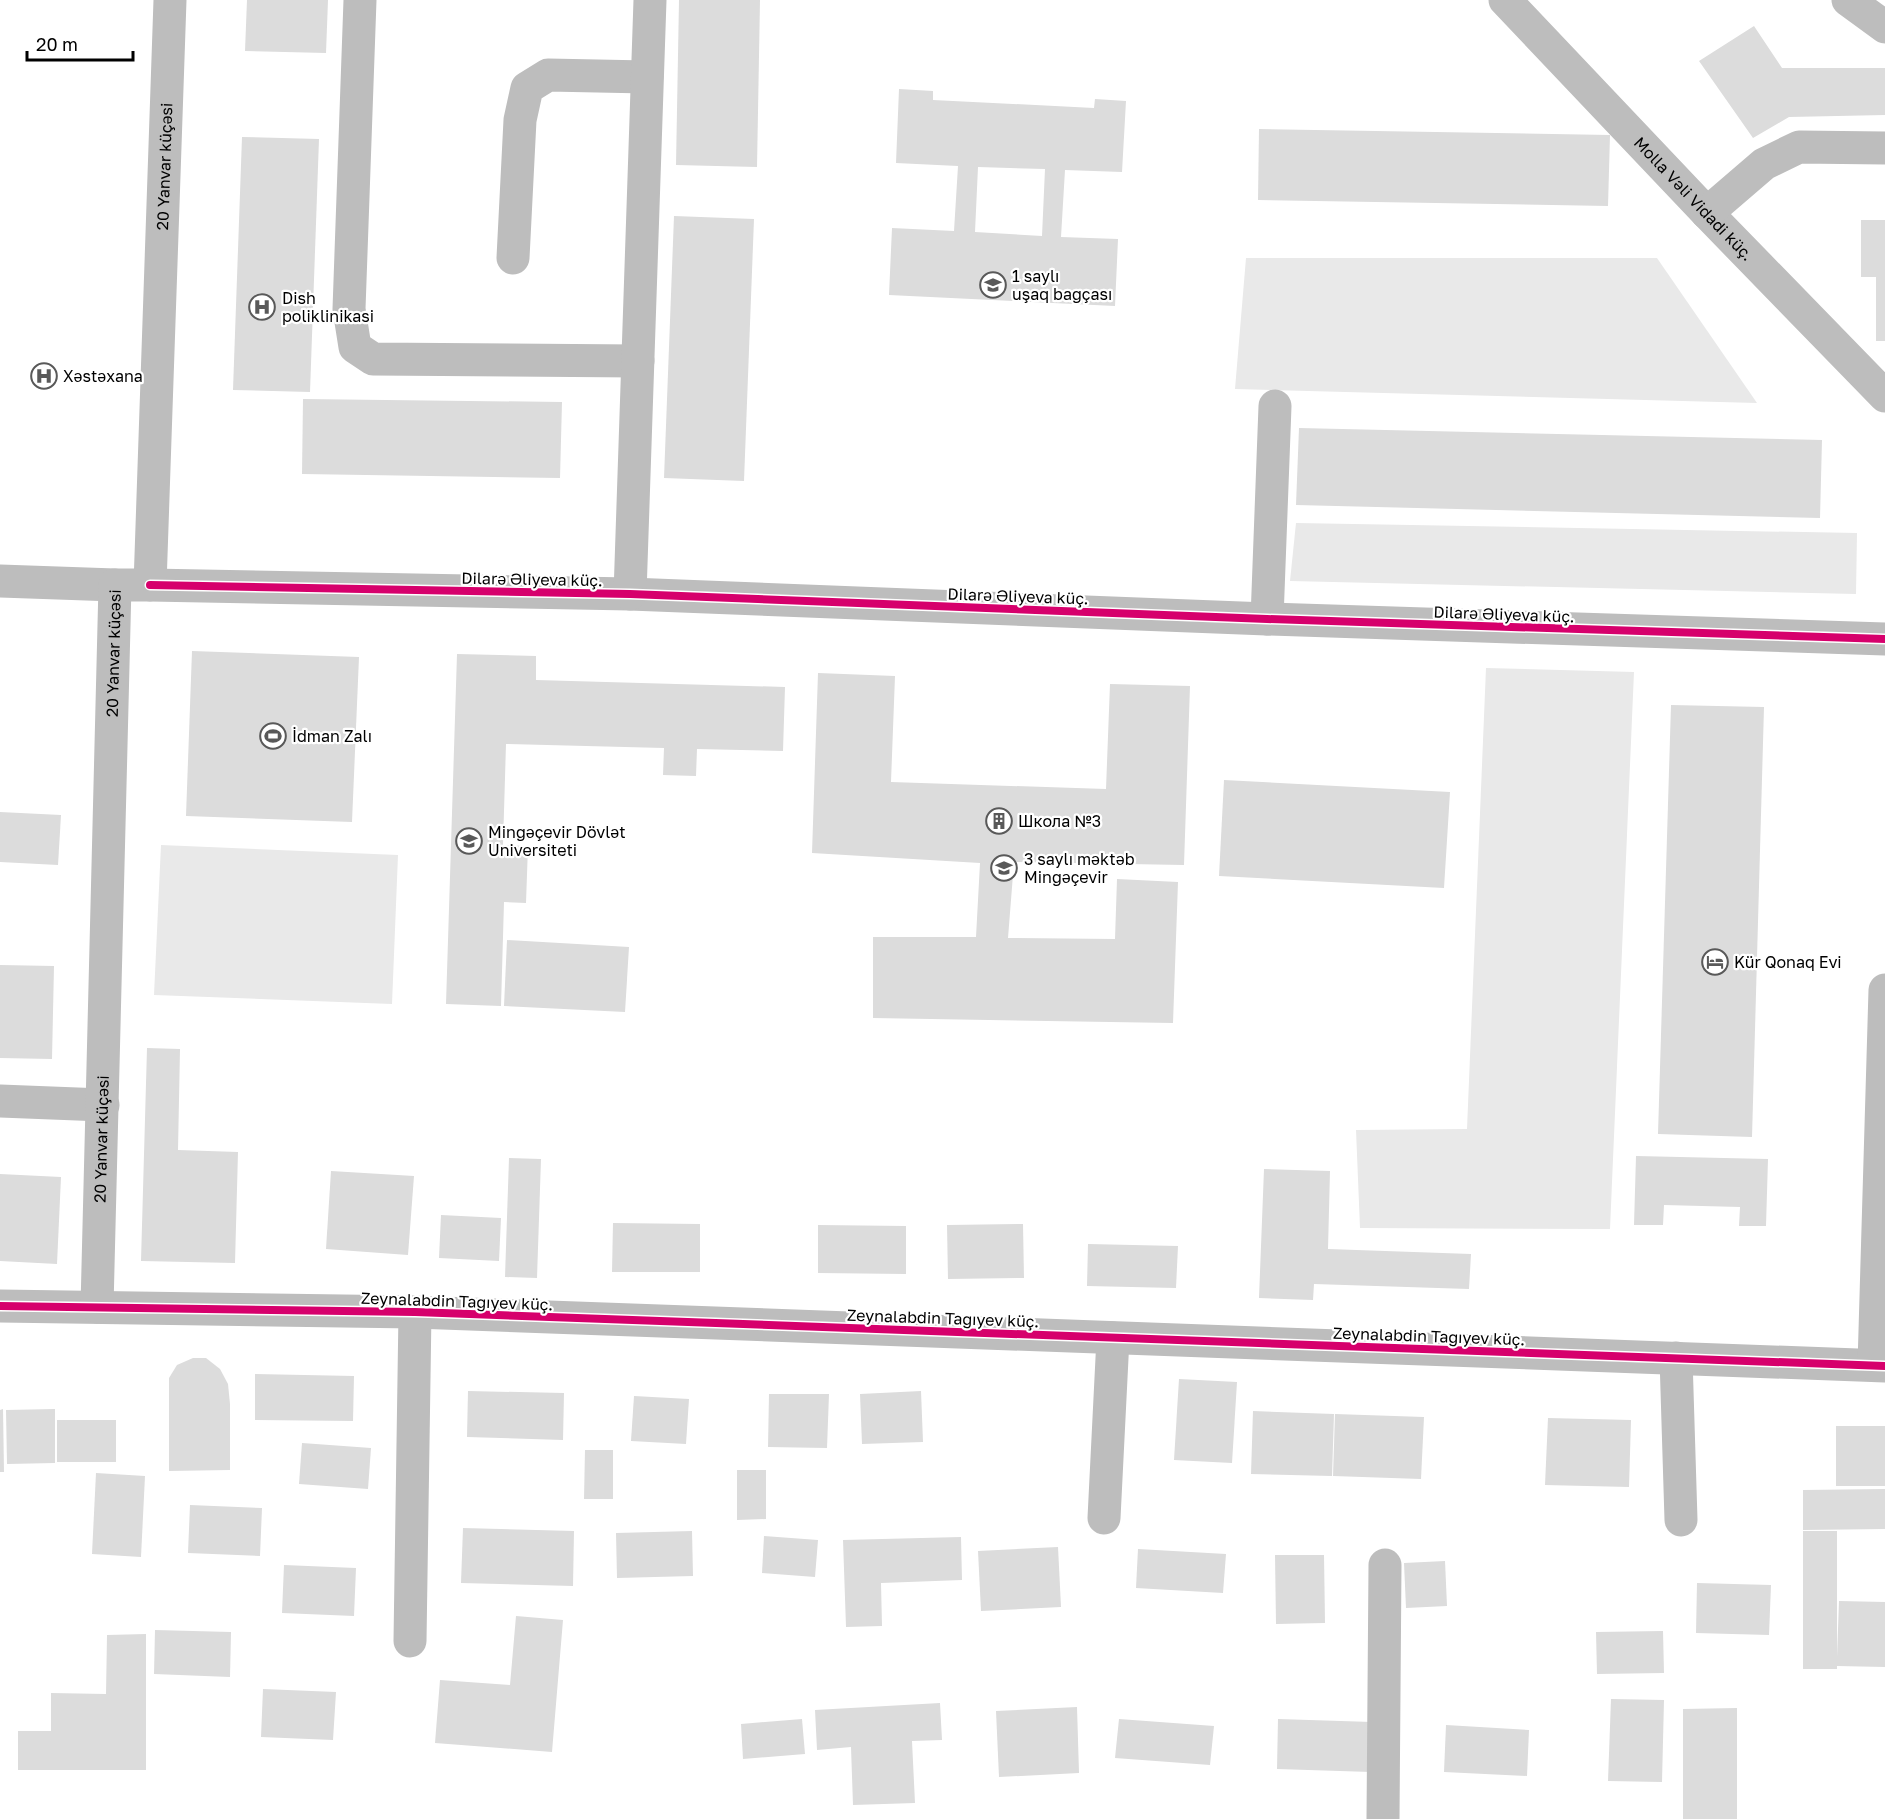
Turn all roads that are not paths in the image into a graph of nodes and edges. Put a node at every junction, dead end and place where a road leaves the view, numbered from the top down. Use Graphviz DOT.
graph roads {
  1 [pos="170,0"];
  2 [pos="360,0"];
  3 [pos="650,0"];
  4 [pos="1505,0"];
  5 [pos="1848,0"];
  6 [pos="1885,27"];
  7 [pos="647,77"];
  8 [pos="1885,148"];
  9 [pos="1707,213"];
  10 [pos="513,258"];
  11 [pos="638,361"];
  12 [pos="1885,396"];
  13 [pos="1275,406"];
  14 [pos="0,581"];
  15 [pos="115,585"];
  16 [pos="150,585"];
  17 [pos="630,594"];
  18 [pos="1267,620"];
  19 [pos="1885,639"];
  20 [pos="1885,990"];
  21 [pos="0,1101"];
  22 [pos="103,1105"];
  23 [pos="0,1306"];
  24 [pos="97,1307"];
  25 [pos="415,1312"];
  26 [pos="1113,1338"];
  27 [pos="1676,1358"];
  28 [pos="1880,1366"];
  29 [pos="1104,1518"];
  30 [pos="1681,1520"];
  31 [pos="1385,1565"];
  32 [pos="410,1641"];
  33 [pos="1383,1819"];
  1 -- 16 [label="street, 20 Yanvar küçəsi"];
  2 -- 11 [label="street"];
  3 -- 7 [label="street"];
  4 -- 9 [label="street, Molla Vəli Vidadi küç."];
  5 -- 6 [label="street"];
  7 -- 10 [label="street"];
  7 -- 11 [label="street"];
  8 -- 9 [label="street"];
  9 -- 12 [label="street, Molla Vəli Vidadi küç."];
  11 -- 17 [label="street"];
  13 -- 18 [label="street"];
  14 -- 15 [label="street"];
  15 -- 16 [label="street, 20 Yanvar küçəsi"];
  15 -- 22 [label="street, 20 Yanvar küçəsi"];
  16 -- 17 [label="street, Dilarə Əliyeva küç."];
  17 -- 18 [label="street, Dilarə Əliyeva küç."];
  18 -- 19 [label="street, Dilarə Əliyeva küç."];
  20 -- 28 [label="street"];
  21 -- 22 [label="street"];
  22 -- 24 [label="street, 20 Yanvar küçəsi"];
  23 -- 24 [label="street, Zeynalabdin Tağıyev küç."];
  24 -- 25 [label="street, Zeynalabdin Tağıyev küç."];
  25 -- 26 [label="street, Zeynalabdin Tağıyev küç."];
  25 -- 32 [label="street"];
  26 -- 27 [label="street, Zeynalabdin Tağıyev küç."];
  26 -- 29 [label="street"];
  27 -- 28 [label="street, Zeynalabdin Tağıyev küç."];
  27 -- 30 [label="street"];
  31 -- 33 [label="street"];
}
